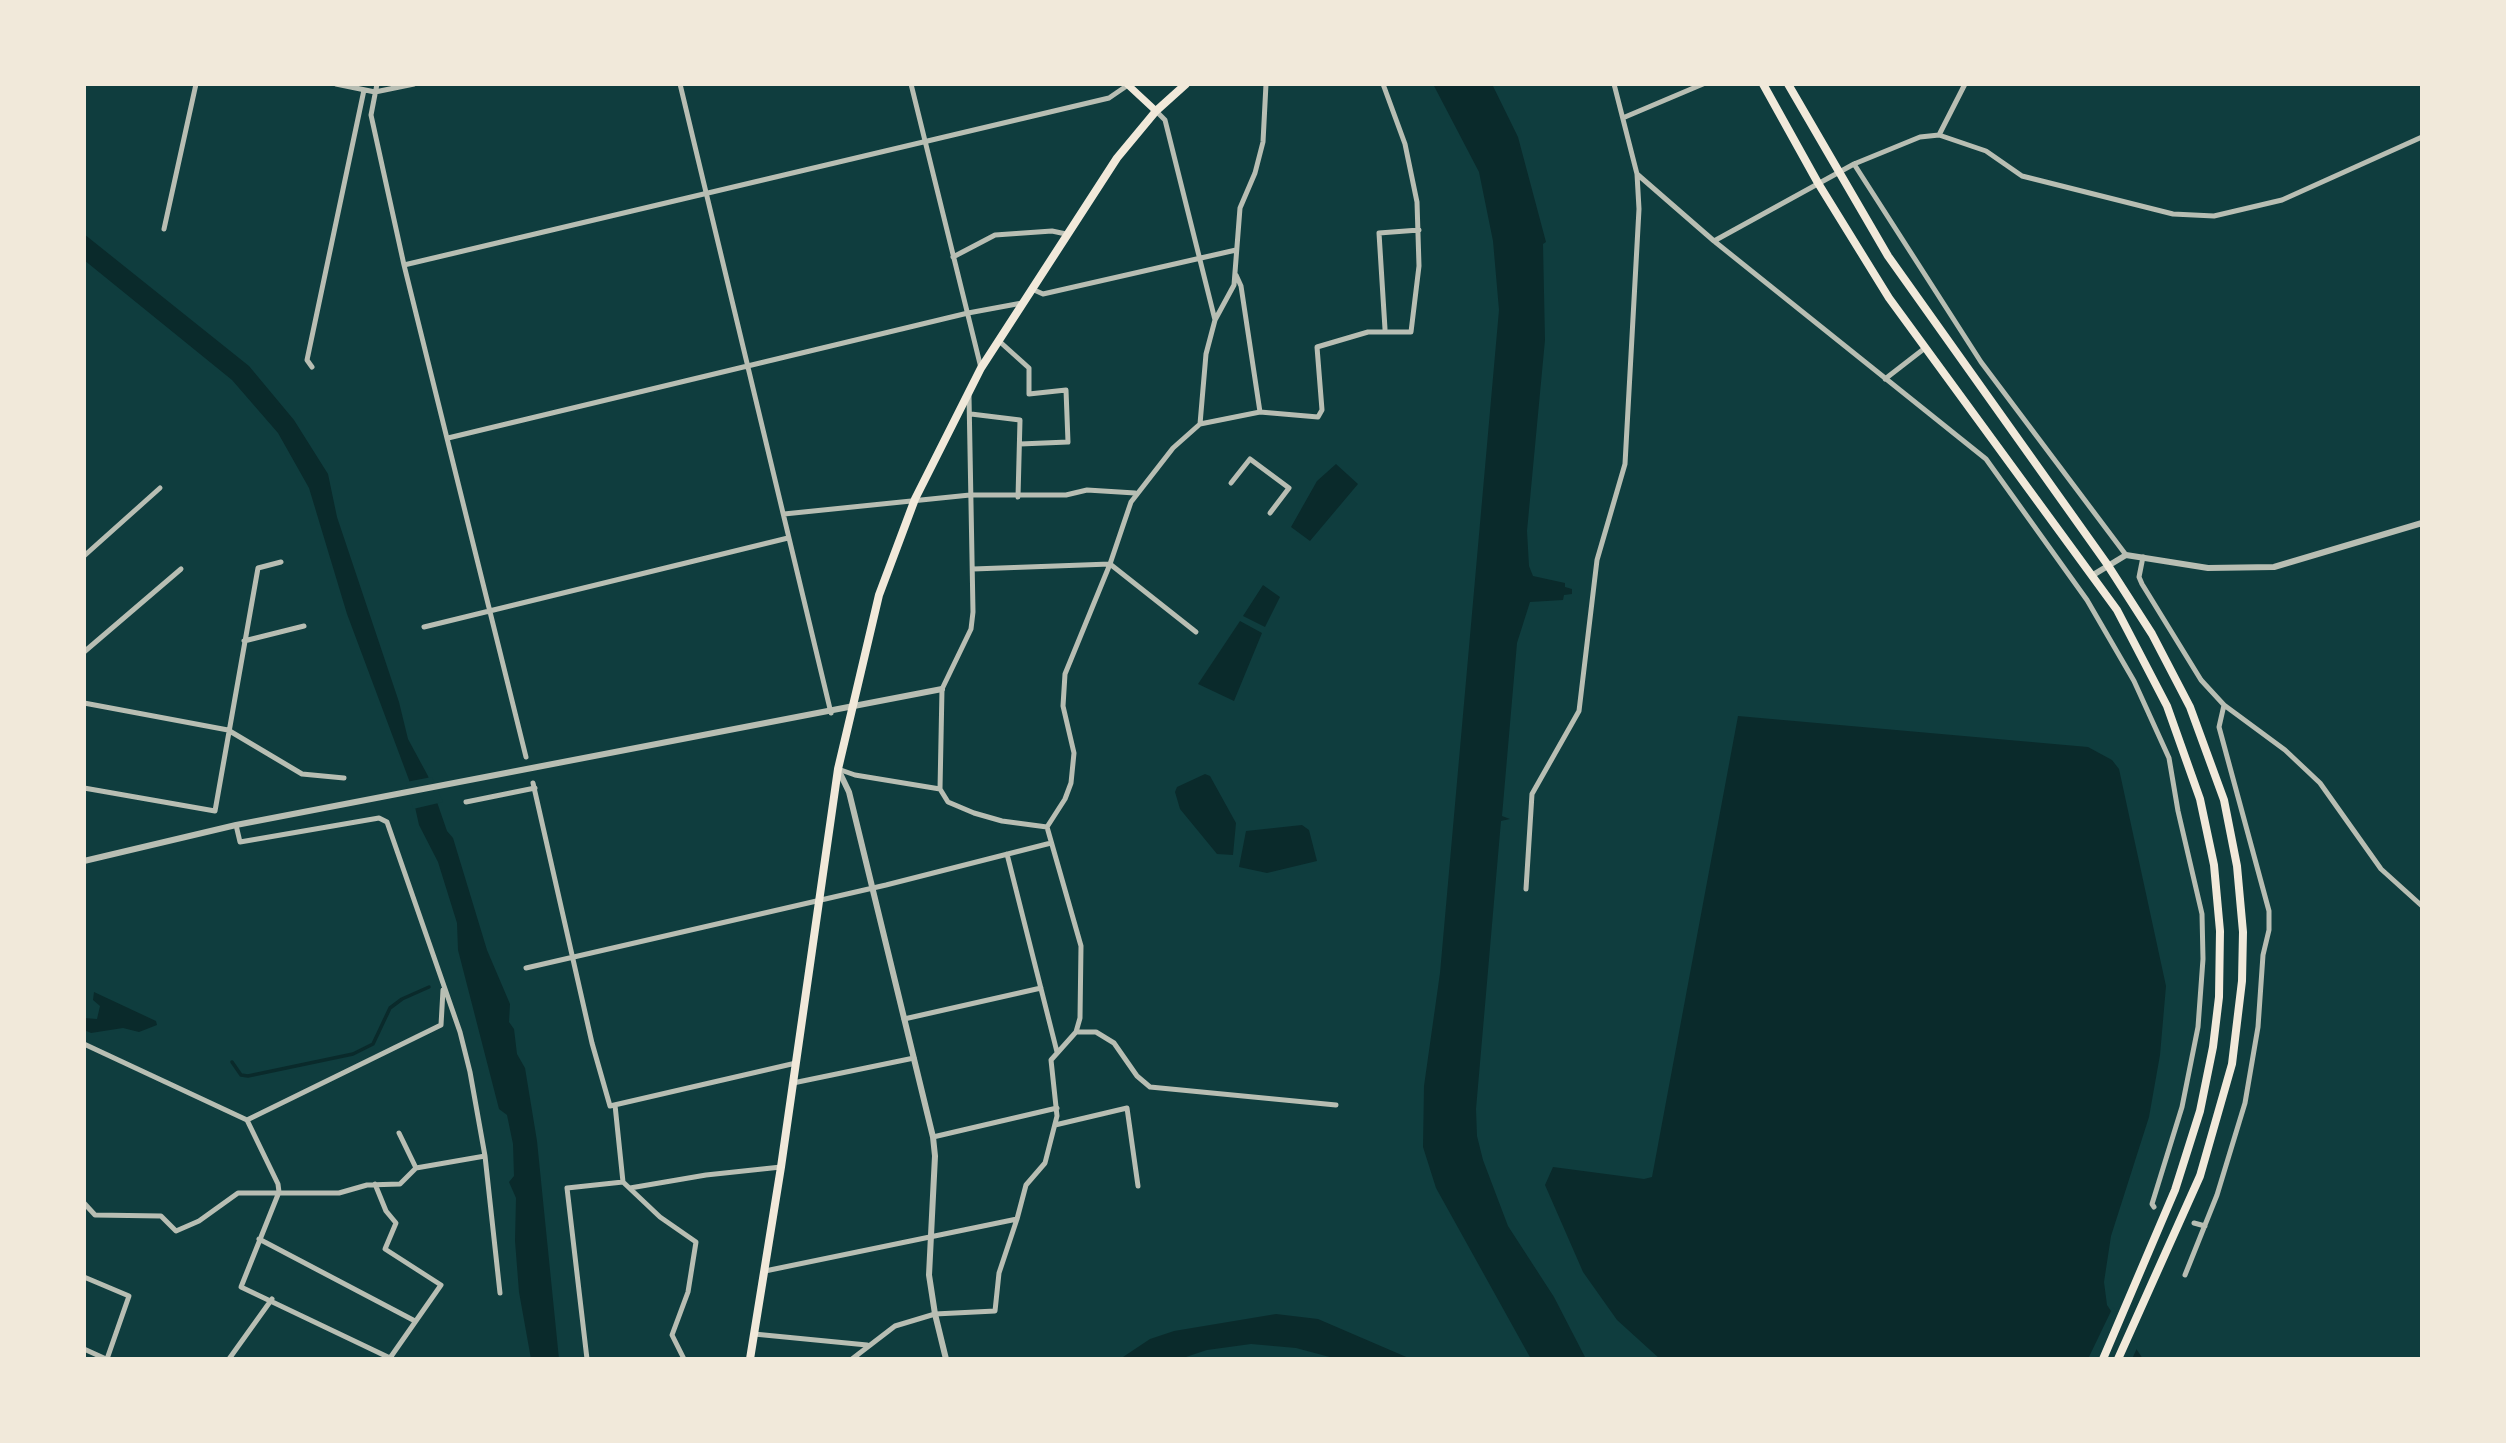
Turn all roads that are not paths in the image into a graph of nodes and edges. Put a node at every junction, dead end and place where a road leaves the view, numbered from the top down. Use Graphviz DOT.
graph roads {
  1 [pos="196,84"];
  2 [pos="337,84"];
  3 [pos="377,84"];
  4 [pos="414,84"];
  5 [pos="680,84"];
  6 [pos="911,84"];
  7 [pos="1186,84"];
  8 [pos="1266,84"];
  9 [pos="1383,84"];
  10 [pos="1614,84"];
  11 [pos="1703,84"];
  12 [pos="1763,84"];
  13 [pos="1788,84"];
  14 [pos="1965,84"];
  15 [pos="1128,85"];
  16 [pos="364,90"];
  17 [pos="375,93"];
  18 [pos="1156,111"];
  19 [pos="1625,117"];
  20 [pos="1939,135"];
  21 [pos="2422,137"];
  22 [pos="925,142"];
  23 [pos="1854,164"];
  24 [pos="1838,173"];
  25 [pos="1637,174"];
  26 [pos="1818,183"];
  27 [pos="706,195"];
  28 [pos="164,229"];
  29 [pos="1419,230"];
  30 [pos="1066,234"];
  31 [pos="1714,241"];
  32 [pos="1236,250"];
  33 [pos="954,257"];
  34 [pos="1199,258"];
  35 [pos="404,265"];
  36 [pos="1236,275"];
  37 [pos="1032,288"];
  38 [pos="1022,303"];
  39 [pos="968,313"];
  40 [pos="1216,320"];
  41 [pos="1385,329"];
  42 [pos="999,341"];
  43 [pos="1925,348"];
  44 [pos="748,365"];
  45 [pos="312,367"];
  46 [pos="981,368"];
  47 [pos="1885,379"];
  48 [pos="968,390"];
  49 [pos="1260,412"];
  50 [pos="971,414"];
  51 [pos="1200,424"];
  52 [pos="448,438"];
  53 [pos="1020,444"];
  54 [pos="1231,483"];
  55 [pos="160,488"];
  56 [pos="1135,493"];
  57 [pos="970,495"];
  58 [pos="1018,497"];
  59 [pos="915,499"];
  60 [pos="1270,513"];
  61 [pos="783,514"];
  62 [pos="2422,523"];
  63 [pos="788,538"];
  64 [pos="2126,555"];
  65 [pos="84,556"];
  66 [pos="2143,557"];
  67 [pos="281,562"];
  68 [pos="1110,564"];
  69 [pos="2107,564"];
  70 [pos="181,569"];
  71 [pos="973,569"];
  72 [pos="2093,575"];
  73 [pos="489,610"];
  74 [pos="304,626"];
  75 [pos="424,627"];
  76 [pos="1196,632"];
  77 [pos="244,641"];
  78 [pos="84,652"];
  79 [pos="942,689"];
  80 [pos="84,704"];
  81 [pos="2224,705"];
  82 [pos="851,709"];
  83 [pos="831,713"];
  84 [pos="228,730"];
  85 [pos="526,757"];
  86 [pos="838,769"];
  87 [pos="344,778"];
  88 [pos="84,788"];
  89 [pos="940,789"];
  90 [pos="466,802"];
  91 [pos="236,825"];
  92 [pos="1047,827"];
  93 [pos="1051,843"];
  94 [pos="1007,854"];
  95 [pos="84,860"];
  96 [pos="872,888"];
  97 [pos="1526,889"];
  98 [pos="820,898"];
  99 [pos="2422,906"];
  100 [pos="574,957"];
  101 [pos="526,968"];
  102 [pos="444,985"];
  103 [pos="1041,988"];
  104 [pos="904,1019"];
  105 [pos="1076,1032"];
  106 [pos="84,1044"];
  107 [pos="1057,1052"];
  108 [pos="914,1058"];
  109 [pos="796,1063"];
  110 [pos="793,1083"];
  111 [pos="615,1105"];
  112 [pos="1336,1105"];
  113 [pos="1057,1108"];
  114 [pos="247,1120"];
  115 [pos="1055,1125"];
  116 [pos="399,1133"];
  117 [pos="933,1138"];
  118 [pos="485,1156"];
  119 [pos="781,1167"];
  120 [pos="416,1168"];
  121 [pos="623,1182"];
  122 [pos="375,1184"];
  123 [pos="1138,1186"];
  124 [pos="630,1188"];
  125 [pos="279,1192"];
  126 [pos="84,1203"];
  127 [pos="2154,1207"];
  128 [pos="1017,1219"];
  129 [pos="2194,1223"];
  130 [pos="2205,1226"];
  131 [pos="930,1238"];
  132 [pos="259,1239"];
  133 [pos="765,1271"];
  134 [pos="2185,1275"];
  135 [pos="84,1277"];
  136 [pos="500,1293"];
  137 [pos="272,1299"];
  138 [pos="935,1314"];
  139 [pos="415,1321"];
  140 [pos="754,1334"];
  141 [pos="867,1345"];
  142 [pos="84,1349"];
  143 [pos="107,1359"];
  144 [pos="229,1359"];
  145 [pos="587,1359"];
  146 [pos="684,1359"];
  147 [pos="750,1359"];
  148 [pos="852,1359"];
  149 [pos="946,1359"];
  150 [pos="2103,1359"];
  151 [pos="2118,1359"];
  1 -- 28 [label="street"];
  2 -- 16 [label="street"];
  3 -- 17 [label="street"];
  4 -- 17 [label="street"];
  5 -- 27 [label="street"];
  6 -- 22 [label="street"];
  7 -- 18 [label="main road"];
  8 -- 32 [label="street"];
  9 -- 29 [label="street"];
  10 -- 19 [label="street"];
  11 -- 19 [label="street"];
  12 -- 26 [label="main road"];
  13 -- 24 [label="main road"];
  14 -- 20 [label="street"];
  15 -- 18 [label="main road"];
  15 -- 22 [label="street"];
  16 -- 17 [label="street"];
  16 -- 45 [label="street"];
  17 -- 35 [label="street"];
  18 -- 30 [label="main road"];
  18 -- 34 [label="street"];
  19 -- 25 [label="street"];
  20 -- 21 [label="street"];
  20 -- 23 [label="street"];
  22 -- 27 [label="street"];
  22 -- 33 [label="street"];
  23 -- 24 [label="street"];
  23 -- 64 [label="street"];
  24 -- 26 [label="street"];
  24 -- 69 [label="main road"];
  25 -- 31 [label="street"];
  25 -- 97 [label="street"];
  26 -- 31 [label="street"];
  26 -- 43 [label="main road"];
  27 -- 35 [label="street"];
  27 -- 44 [label="street"];
  29 -- 41 [label="street"];
  29 -- 41 [label="street"];
  30 -- 33 [label="street"];
  30 -- 37 [label="main road"];
  31 -- 47 [label="street"];
  32 -- 34 [label="street"];
  32 -- 36 [label="street"];
  33 -- 39 [label="street"];
  34 -- 37 [label="street"];
  34 -- 40 [label="street"];
  35 -- 52 [label="street"];
  36 -- 40 [label="street"];
  36 -- 49 [label="street"];
  37 -- 38 [label="main road"];
  38 -- 39 [label="street"];
  38 -- 42 [label="main road"];
  39 -- 44 [label="street"];
  39 -- 46 [label="street"];
  40 -- 51 [label="street"];
  41 -- 49 [label="street"];
  42 -- 46 [label="main road"];
  42 -- 53 [label="street"];
  43 -- 47 [label="street"];
  43 -- 72 [label="main road"];
  44 -- 52 [label="street"];
  44 -- 61 [label="street"];
  46 -- 48 [label="main road"];
  47 -- 127 [label="street"];
  48 -- 50 [label="street"];
  48 -- 59 [label="main road"];
  49 -- 51 [label="street"];
  50 -- 53 [label="street"];
  50 -- 57 [label="street"];
  51 -- 56 [label="street"];
  52 -- 73 [label="street"];
  53 -- 58 [label="street"];
  54 -- 60 [label="street"];
  55 -- 65 [label="street"];
  56 -- 58 [label="street"];
  56 -- 68 [label="street"];
  57 -- 58 [label="street"];
  57 -- 59 [label="street"];
  57 -- 71 [label="street"];
  59 -- 61 [label="street"];
  59 -- 82 [label="main road"];
  61 -- 63 [label="street"];
  62 -- 66 [label="street"];
  63 -- 73 [label="street"];
  63 -- 83 [label="street"];
  64 -- 66 [label="street"];
  64 -- 69 [label="street"];
  66 -- 81 [label="street"];
  67 -- 77 [label="street"];
  68 -- 71 [label="street"];
  68 -- 76 [label="street"];
  68 -- 92 [label="street"];
  69 -- 72 [label="street"];
  69 -- 151 [label="main road"];
  70 -- 78 [label="street"];
  71 -- 79 [label="street"];
  72 -- 150 [label="main road"];
  73 -- 75 [label="street"];
  73 -- 85 [label="street"];
  74 -- 77 [label="street"];
  77 -- 84 [label="street"];
  79 -- 82 [label="street"];
  79 -- 89 [label="street"];
  80 -- 84 [label="street"];
  81 -- 99 [label="street"];
  81 -- 130 [label="street"];
  82 -- 83 [label="street"];
  82 -- 86 [label="main road"];
  83 -- 91 [label="street"];
  84 -- 87 [label="street"];
  84 -- 88 [label="street"];
  86 -- 89 [label="street"];
  86 -- 96 [label="street"];
  86 -- 98 [label="main road"];
  89 -- 92 [label="street"];
  90 -- 100 [label="street"];
  91 -- 95 [label="street"];
  91 -- 102 [label="street"];
  92 -- 93 [label="street"];
  93 -- 94 [label="street"];
  93 -- 105 [label="street"];
  94 -- 96 [label="street"];
  94 -- 103 [label="street"];
  96 -- 98 [label="street"];
  96 -- 104 [label="street"];
  98 -- 100 [label="street"];
  98 -- 109 [label="main road"];
  100 -- 101 [label="street"];
  100 -- 111 [label="street"];
  102 -- 114 [label="street"];
  102 -- 118 [label="street"];
  103 -- 104 [label="street"];
  103 -- 107 [label="street"];
  104 -- 108 [label="street"];
  105 -- 107 [label="street"];
  105 -- 112 [label="street"];
  106 -- 114 [label="street"];
  107 -- 113 [label="street"];
  108 -- 110 [label="street"];
  108 -- 117 [label="street"];
  109 -- 110 [label="main road"];
  109 -- 111 [label="street"];
  110 -- 119 [label="main road"];
  111 -- 121 [label="street"];
  113 -- 115 [label="street"];
  113 -- 117 [label="street"];
  114 -- 125 [label="street"];
  115 -- 123 [label="street"];
  115 -- 128 [label="street"];
  116 -- 120 [label="street"];
  117 -- 131 [label="street"];
  118 -- 120 [label="street"];
  118 -- 136 [label="street"];
  119 -- 124 [label="street"];
  119 -- 133 [label="main road"];
  120 -- 122 [label="street"];
  121 -- 124 [label="street"];
  121 -- 145 [label="street"];
  122 -- 125 [label="street"];
  122 -- 139 [label="street"];
  124 -- 146 [label="street"];
  125 -- 126 [label="street"];
  125 -- 132 [label="street"];
  128 -- 131 [label="street"];
  128 -- 138 [label="street"];
  129 -- 130 [label="street"];
  130 -- 134 [label="street"];
  131 -- 133 [label="street"];
  131 -- 138 [label="street"];
  132 -- 137 [label="street"];
  132 -- 139 [label="street"];
  133 -- 140 [label="main road"];
  135 -- 143 [label="street"];
  137 -- 139 [label="street"];
  137 -- 144 [label="street"];
  138 -- 141 [label="street"];
  138 -- 149 [label="street"];
  140 -- 141 [label="street"];
  140 -- 147 [label="main road"];
  141 -- 148 [label="street"];
  142 -- 143 [label="street"];
}
